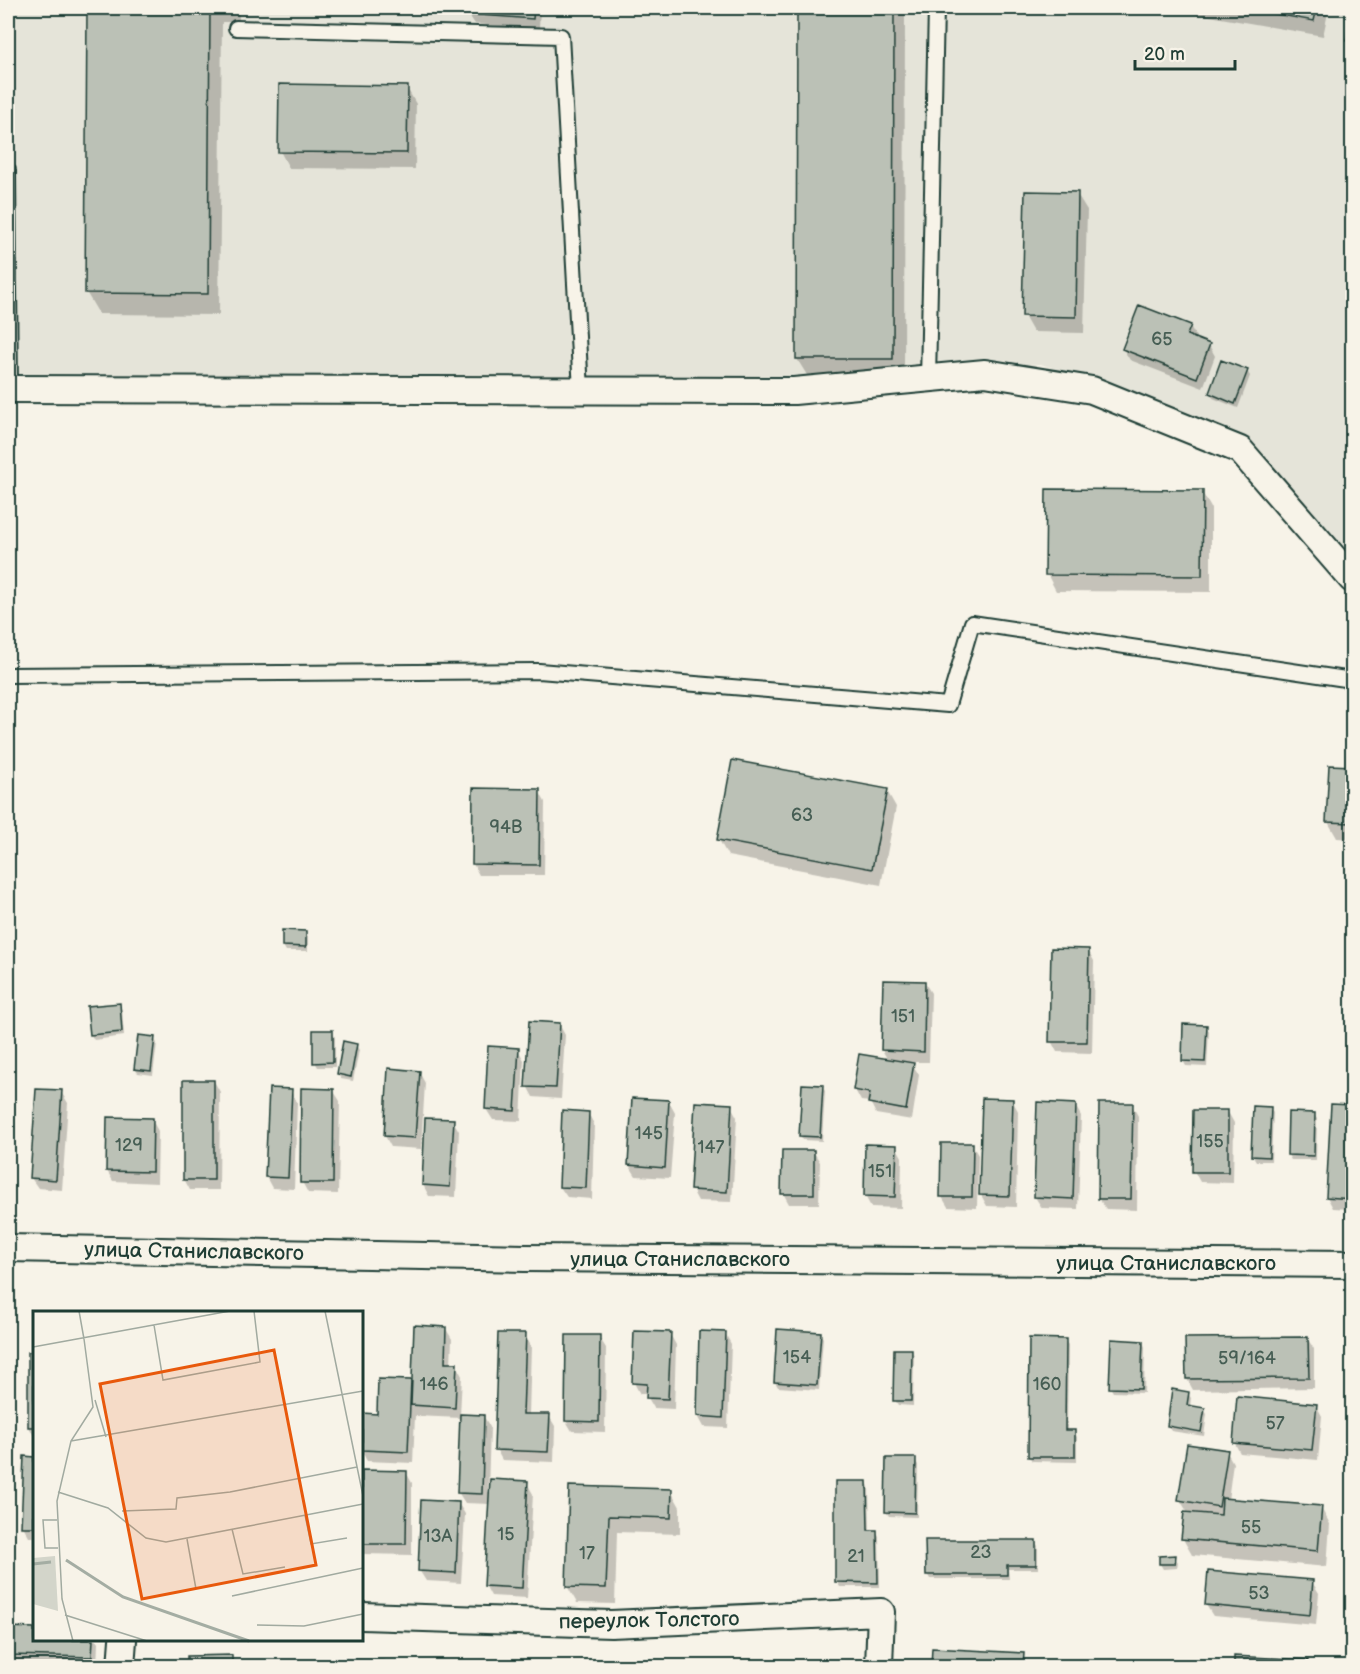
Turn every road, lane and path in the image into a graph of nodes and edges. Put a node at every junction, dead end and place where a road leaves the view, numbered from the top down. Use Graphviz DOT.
graph roads {
  1 [pos="936,8"];
  2 [pos="236,28"];
  3 [pos="8,170"];
  4 [pos="928,379"];
  5 [pos="9,389"];
  6 [pos="580,390"];
  7 [pos="1353,579"];
  8 [pos="8,675"];
  9 [pos="1353,680"];
  10 [pos="8,1248"];
  11 [pos="1353,1264"];
  12 [pos="363,1616"];
  13 [pos="123,1641"];
  14 [pos="121,1666"];
  15 [pos="879,1666"];
  1 -- 4 [label="lane"];
  2 -- 6 [label="lane"];
  3 -- 5 [label="lane"];
  4 -- 6 [label="street"];
  4 -- 7 [label="street"];
  5 -- 6 [label="street"];
  8 -- 9 [label="lane"];
  10 -- 11 [label="street, улица Станиславского"];
  12 -- 15 [label="street, переулок Толстого"];
  13 -- 14 [label="street"];
}
